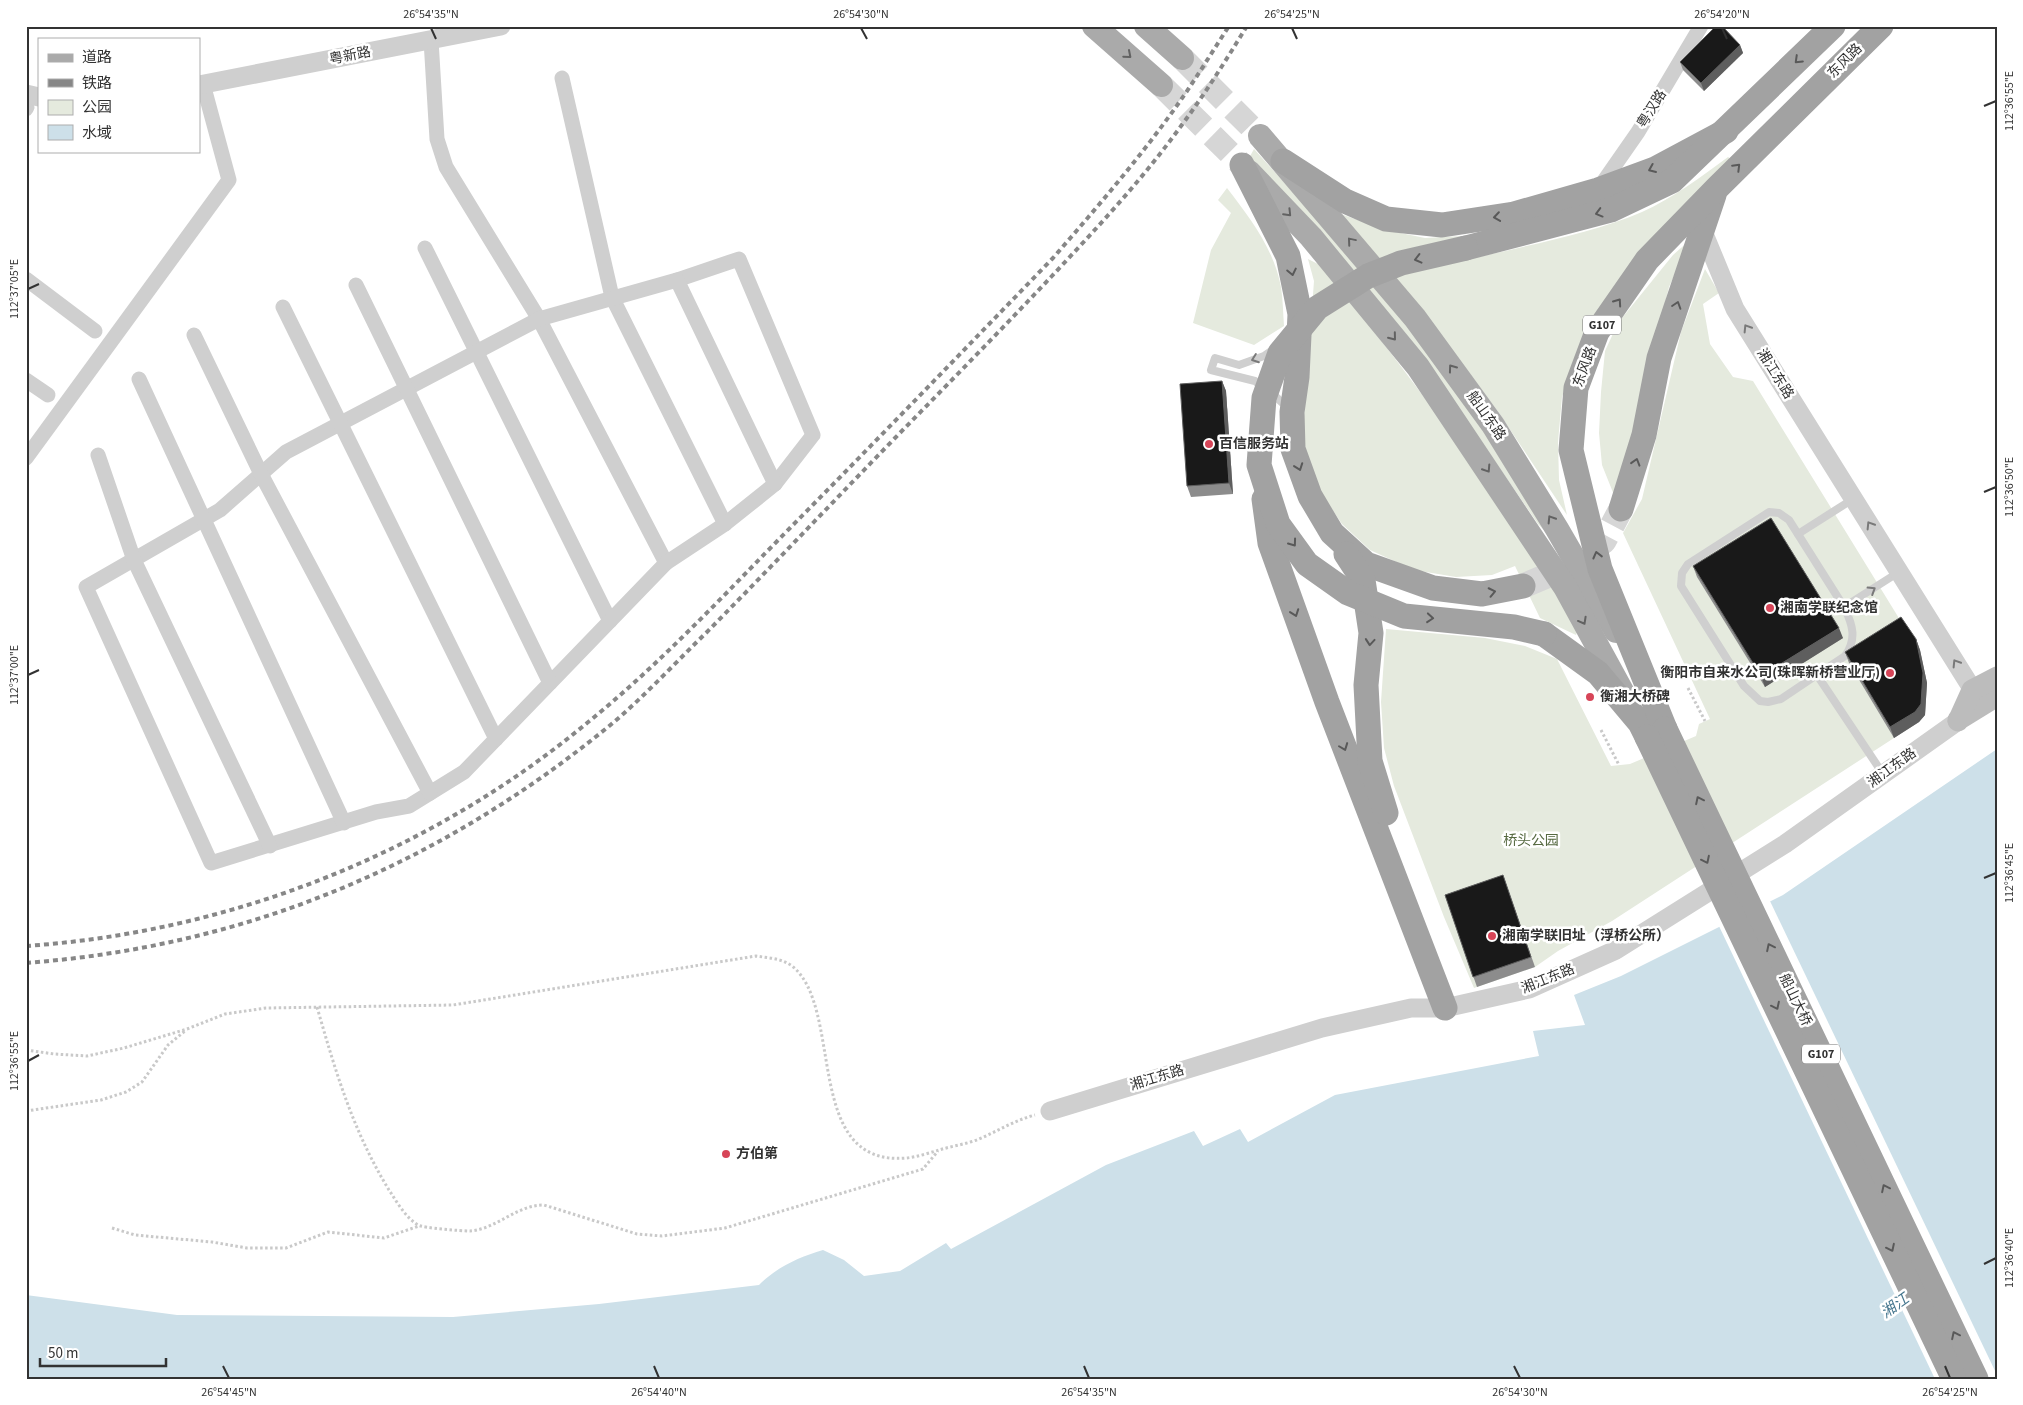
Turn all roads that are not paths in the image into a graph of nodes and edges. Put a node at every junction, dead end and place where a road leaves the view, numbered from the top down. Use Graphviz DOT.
graph roads {
  1 [pos="446,26"];
  2 [pos="501,26"];
  3 [pos="1094,26"];
  4 [pos="1146,26"];
  5 [pos="1701,26"];
  6 [pos="1833,26"];
  7 [pos="1880,26"];
  8 [pos="431,40"];
  9 [pos="1182,58"];
  10 [pos="562,78"];
  11 [pos="200,81"];
  12 [pos="1161,85"];
  13 [pos="1726,131"];
  14 [pos="1260,136"];
  15 [pos="1283,161"];
  16 [pos="1242,165"];
  17 [pos="1716,188"];
  18 [pos="1598,190"];
  19 [pos="1702,229"];
  20 [pos="425,248"];
  21 [pos="26,280"];
  22 [pos="678,280"];
  23 [pos="356,285"];
  24 [pos="613,298"];
  25 [pos="283,307"];
  26 [pos="1300,314"];
  27 [pos="539,319"];
  28 [pos="95,331"];
  29 [pos="194,335"];
  30 [pos="477,352"];
  31 [pos="139,379"];
  32 [pos="26,380"];
  33 [pos="407,388"];
  34 [pos="48,395"];
  35 [pos="1292,412"];
  36 [pos="340,424"];
  37 [pos="98,456"];
  38 [pos="26,458"];
  39 [pos="1259,465"];
  40 [pos="262,474"];
  41 [pos="774,484"];
  42 [pos="1854,499"];
  43 [pos="1621,509"];
  44 [pos="204,519"];
  45 [pos="725,524"];
  46 [pos="1332,533"];
  47 [pos="1798,534"];
  48 [pos="134,560"];
  49 [pos="666,563"];
  50 [pos="1899,572"];
  51 [pos="1523,586"];
  52 [pos="1844,607"];
  53 [pos="610,621"];
  54 [pos="1817,675"];
  55 [pos="1997,677"];
  56 [pos="550,683"];
  57 [pos="1983,697"];
  58 [pos="1958,721"];
  59 [pos="1653,726"];
  60 [pos="496,739"];
  61 [pos="1883,774"];
  62 [pos="430,793"];
  63 [pos="344,824"];
  64 [pos="270,846"];
  65 [pos="1427,960"];
  66 [pos="1445,1008"];
  67 [pos="1050,1111"];
  68 [pos="1954,1379"];
  69 [pos="1976,1379"];
  1 -- 11 [label="street, 粤新路"];
  2 -- 8 [label="street, 粤新路"];
  3 -- 12 [label="main road, one-way"];
  4 -- 9 [label="main road"];
  5 -- 18 [label="street, 粤汉路"];
  6 -- 13 [label="highway, one-way"];
  17 -- 7 [label="highway, 东风路 / G107, one-way"];
  8 -- 11 [label="street, 粤新路"];
  8 -- 27 [label="street"];
  10 -- 24 [label="street"];
  11 -- 38 [label="street"];
  13 -- 18 [label="highway, one-way"];
  13 -- 39 [label="highway, one-way, bridge"];
  14 -- 15 [label="main road, 船山东路"];
  18 -- 15 [label="highway, one-way"];
  59 -- 15 [label="main road, 船山东路, one-way"];
  16 -- 26 [label="highway, one-way"];
  16 -- 59 [label="main road, 船山东路, one-way"];
  17 -- 19 [label="highway"];
  59 -- 17 [label="highway, 东风路 / G107, one-way"];
  42 -- 19 [label="street, 湘江东路, one-way"];
  43 -- 19 [label="highway, one-way"];
  20 -- 30 [label="street"];
  21 -- 28 [label="street"];
  22 -- 24 [label="street"];
  22 -- 41 [label="street"];
  22 -- 41 [label="street"];
  23 -- 33 [label="street"];
  24 -- 27 [label="street"];
  24 -- 45 [label="street"];
  25 -- 36 [label="street"];
  26 -- 35 [label="highway"];
  26 -- 35 [label="lane, one-way"];
  27 -- 30 [label="street"];
  27 -- 49 [label="street"];
  29 -- 40 [label="street"];
  30 -- 33 [label="street"];
  30 -- 53 [label="street"];
  31 -- 44 [label="street"];
  32 -- 34 [label="street"];
  33 -- 36 [label="street"];
  33 -- 56 [label="street"];
  35 -- 46 [label="highway, one-way"];
  36 -- 40 [label="street"];
  36 -- 60 [label="street"];
  37 -- 48 [label="street"];
  39 -- 59 [label="highway, one-way, bridge"];
  39 -- 65 [label="highway, one-way, bridge"];
  40 -- 44 [label="street"];
  40 -- 62 [label="street"];
  41 -- 45 [label="street"];
  42 -- 47 [label="lane"];
  50 -- 42 [label="street, 湘江东路, one-way"];
  44 -- 48 [label="street"];
  44 -- 63 [label="street"];
  45 -- 49 [label="street"];
  46 -- 51 [label="highway, one-way"];
  46 -- 65 [label="highway, one-way"];
  47 -- 52 [label="lane"];
  47 -- 54 [label="lane"];
  48 -- 64 [label="street"];
  48 -- 64 [label="street"];
  49 -- 53 [label="street"];
  52 -- 50 [label="lane, one-way"];
  57 -- 50 [label="street, 湘江东路, one-way"];
  52 -- 54 [label="lane"];
  53 -- 56 [label="street"];
  54 -- 61 [label="lane"];
  55 -- 57 [label="main road, 湘江东路"];
  56 -- 60 [label="street"];
  57 -- 58 [label="main road, 湘江东路"];
  58 -- 61 [label="street, 湘江东路"];
  59 -- 68 [label="highway, 船山大桥 / G107, one-way, bridge"];
  69 -- 59 [label="highway, 船山大桥 / G107, one-way, bridge"];
  60 -- 62 [label="street"];
  61 -- 66 [label="street, 湘江东路"];
  62 -- 63 [label="street"];
  63 -- 64 [label="street"];
  65 -- 66 [label="highway"];
  66 -- 67 [label="street, 湘江东路"];
}
